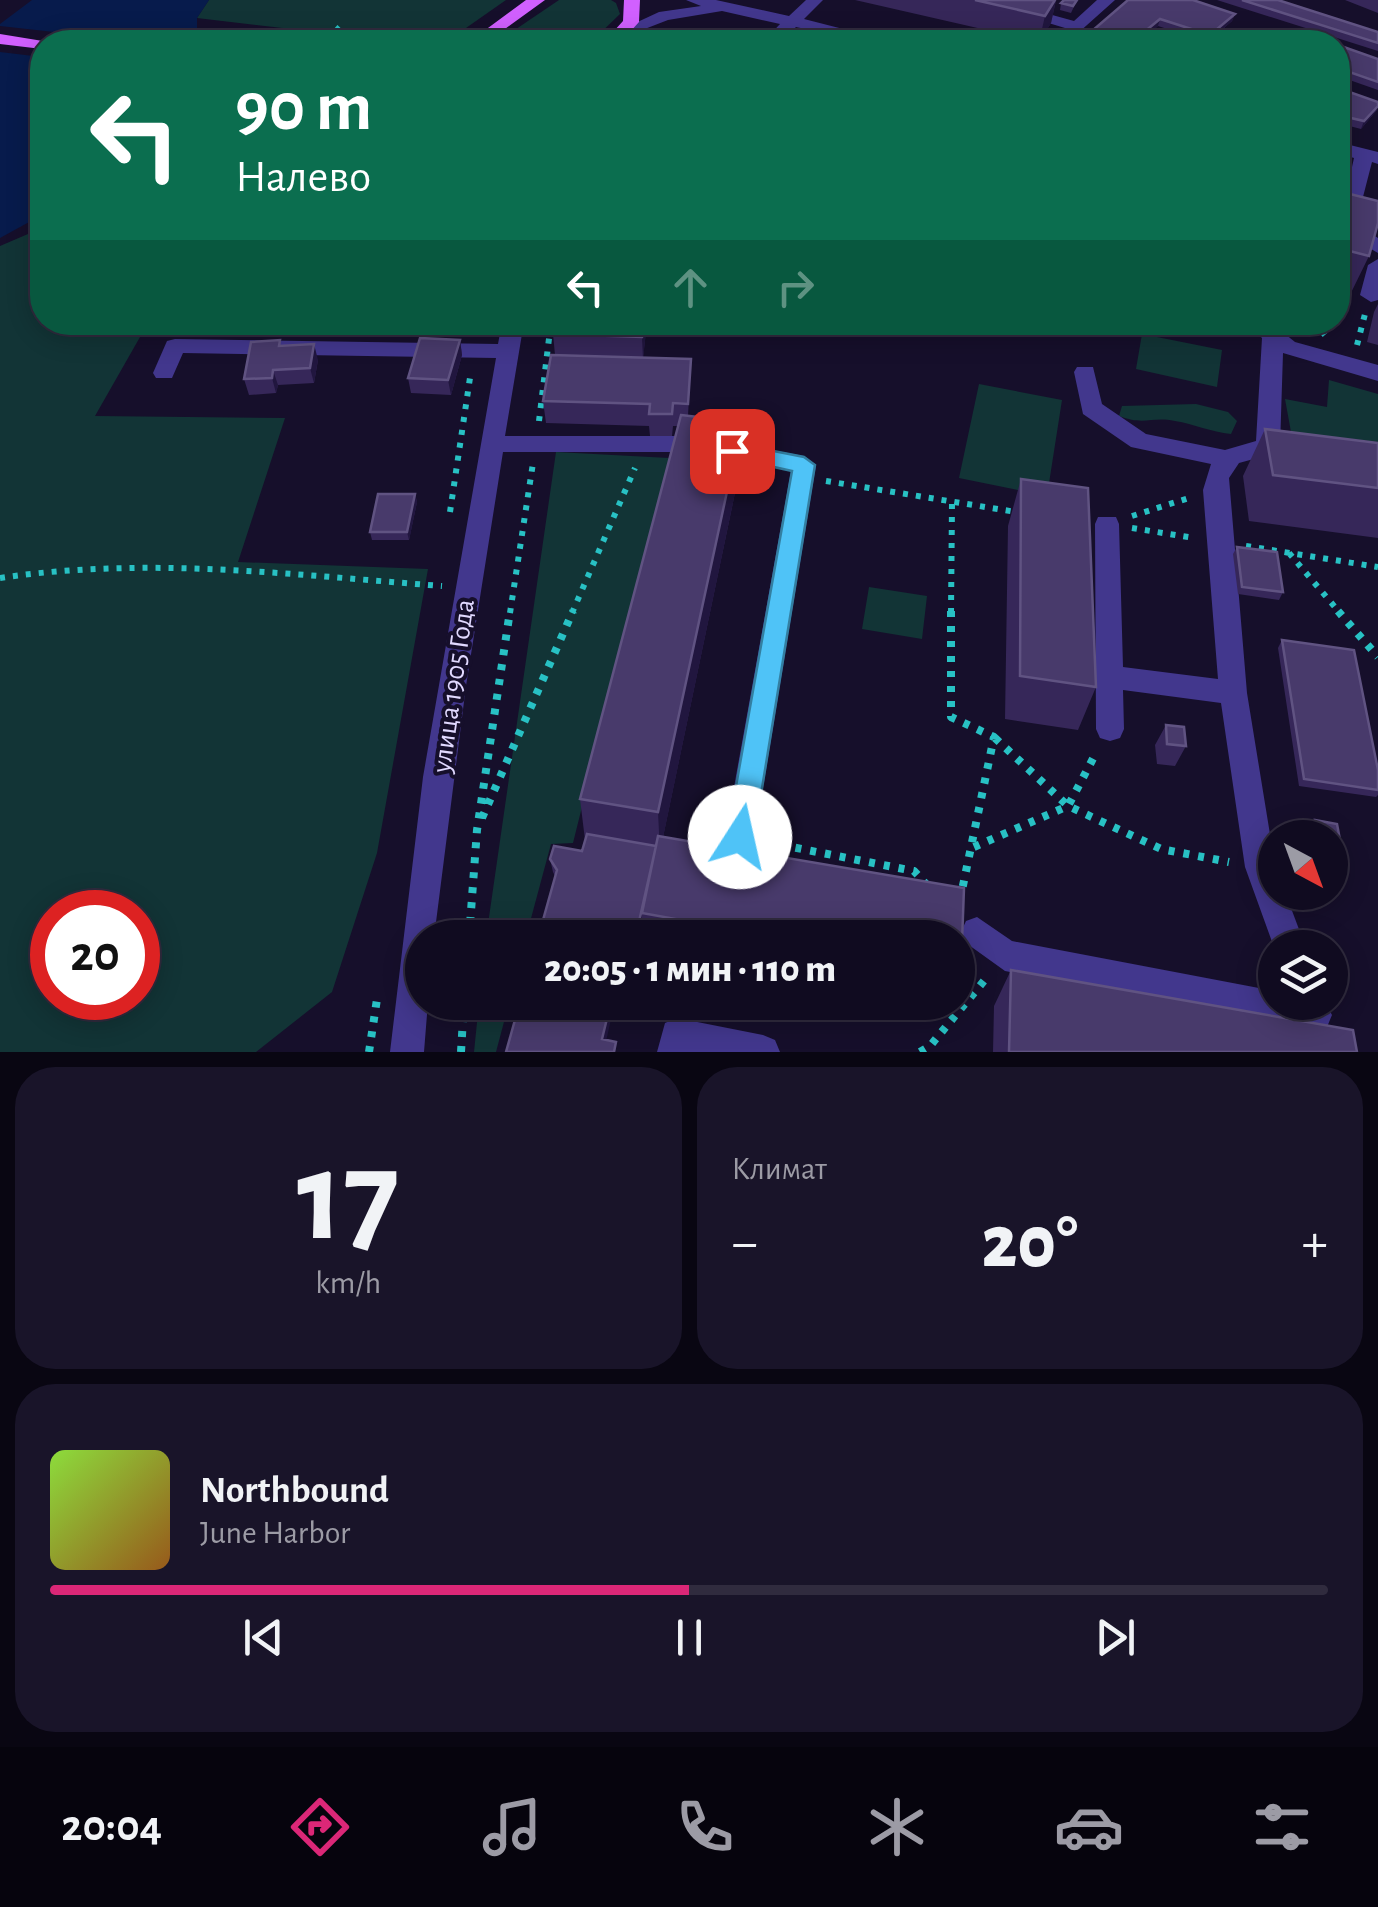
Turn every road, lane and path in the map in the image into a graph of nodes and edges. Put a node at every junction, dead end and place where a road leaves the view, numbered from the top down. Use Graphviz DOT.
graph roads {
  1 [pos="536,0"];
  2 [pos="632,0"];
  3 [pos="694,0"];
  4 [pos="815,0"];
  5 [pos="980,0"];
  6 [pos="1107,0"];
  7 [pos="736,10"];
  8 [pos="790,22"];
  9 [pos="340,26"];
  10 [pos="1075,26"];
  11 [pos="336,30"];
  12 [pos="494,30"];
  13 [pos="623,30"];
  14 [pos="634,30"];
  15 [pos="782,30"];
  16 [pos="828,30"];
  17 [pos="1071,30"];
  18 [pos="0,38"];
  19 [pos="30,42"];
  20 [pos="1371,156"];
  21 [pos="1350,213"];
  22 [pos="1350,229"];
  23 [pos="1378,246"];
  24 [pos="1378,264"];
  25 [pos="1371,295"];
  26 [pos="511,335"];
  27 [pos="549,335"];
  28 [pos="1263,335"];
  29 [pos="1273,335"];
  30 [pos="508,351"];
  31 [pos="1352,366"];
  32 [pos="1084,372"];
  33 [pos="164,373"];
  34 [pos="1378,373"];
  35 [pos="536,442"];
  36 [pos="493,444"];
  37 [pos="646,444"];
  38 [pos="1227,459"];
  39 [pos="1215,490"];
  40 [pos="952,502"];
  41 [pos="1107,524"];
  42 [pos="1289,554"];
  43 [pos="0,578"];
  44 [pos="468,588"];
  45 [pos="1378,658"];
  46 [pos="1111,677"];
  47 [pos="1233,693"];
  48 [pos="1110,729"];
  49 [pos="994,737"];
  50 [pos="1068,806"];
  51 [pos="477,830"];
  52 [pos="740,837"];
  53 [pos="973,848"];
  54 [pos="1258,854"];
  55 [pos="1258,867"];
  56 [pos="935,894"];
  57 [pos="470,920"];
  58 [pos="976,932"];
  59 [pos="1005,955"];
  60 [pos="1258,999"];
  61 [pos="463,1020"];
  62 [pos="1325,1020"];
  63 [pos="1346,1040"];
  64 [pos="407,1052"];
  65 [pos="460,1052"];
  66 [pos="674,1052"];
  67 [pos="763,1052"];
  68 [pos="920,1052"];
  1 -- 12 [label="main road"];
  2 -- 13 [label="main road"];
  3 -- 7 [label="street"];
  4 -- 8 [label="street"];
  5 -- 10 [label="street"];
  6 -- 10 [label="street"];
  7 -- 8 [label="street"];
  7 -- 14 [label="street"];
  8 -- 15 [label="street"];
  8 -- 16 [label="street"];
  9 -- 11 [label="path"];
  10 -- 17 [label="street"];
  18 -- 19 [label="main road"];
  20 -- 21 [label="street"];
  22 -- 23 [label="street"];
  24 -- 25 [label="street"];
  25 -- 31 [label="path"];
  26 -- 30 [label="street, улица 1905 Года"];
  27 -- 35 [label="path"];
  28 -- 38 [label="street"];
  29 -- 31 [label="street"];
  30 -- 33 [label="street"];
  30 -- 36 [label="street, улица 1905 Года"];
  31 -- 34 [label="street"];
  32 -- 38 [label="street"];
  35 -- 36 [label="street"];
  35 -- 37 [label="street"];
  35 -- 51 [label="path"];
  36 -- 44 [label="street, улица 1905 Года"];
  37 -- 51 [label="path"];
  37 -- 52 [label="street"];
  38 -- 39 [label="street"];
  39 -- 41 [label="path"];
  39 -- 47 [label="street"];
  40 -- 49 [label="path"];
  41 -- 46 [label="street"];
  42 -- 45 [label="path"];
  43 -- 44 [label="path"];
  44 -- 64 [label="street, улица 1905 Года"];
  46 -- 47 [label="street"];
  46 -- 48 [label="street"];
  47 -- 54 [label="street"];
  48 -- 50 [label="path"];
  49 -- 50 [label="path"];
  49 -- 53 [label="path"];
  50 -- 53 [label="path"];
  50 -- 55 [label="path"];
  51 -- 57 [label="path"];
  52 -- 56 [label="path"];
  53 -- 58 [label="path"];
  58 -- 59 [label="street"];
  59 -- 60 [label="street"];
  59 -- 68 [label="path"];
  61 -- 65 [label="path"];
  62 -- 63 [label="street"];
  66 -- 67 [label="street"];
}
